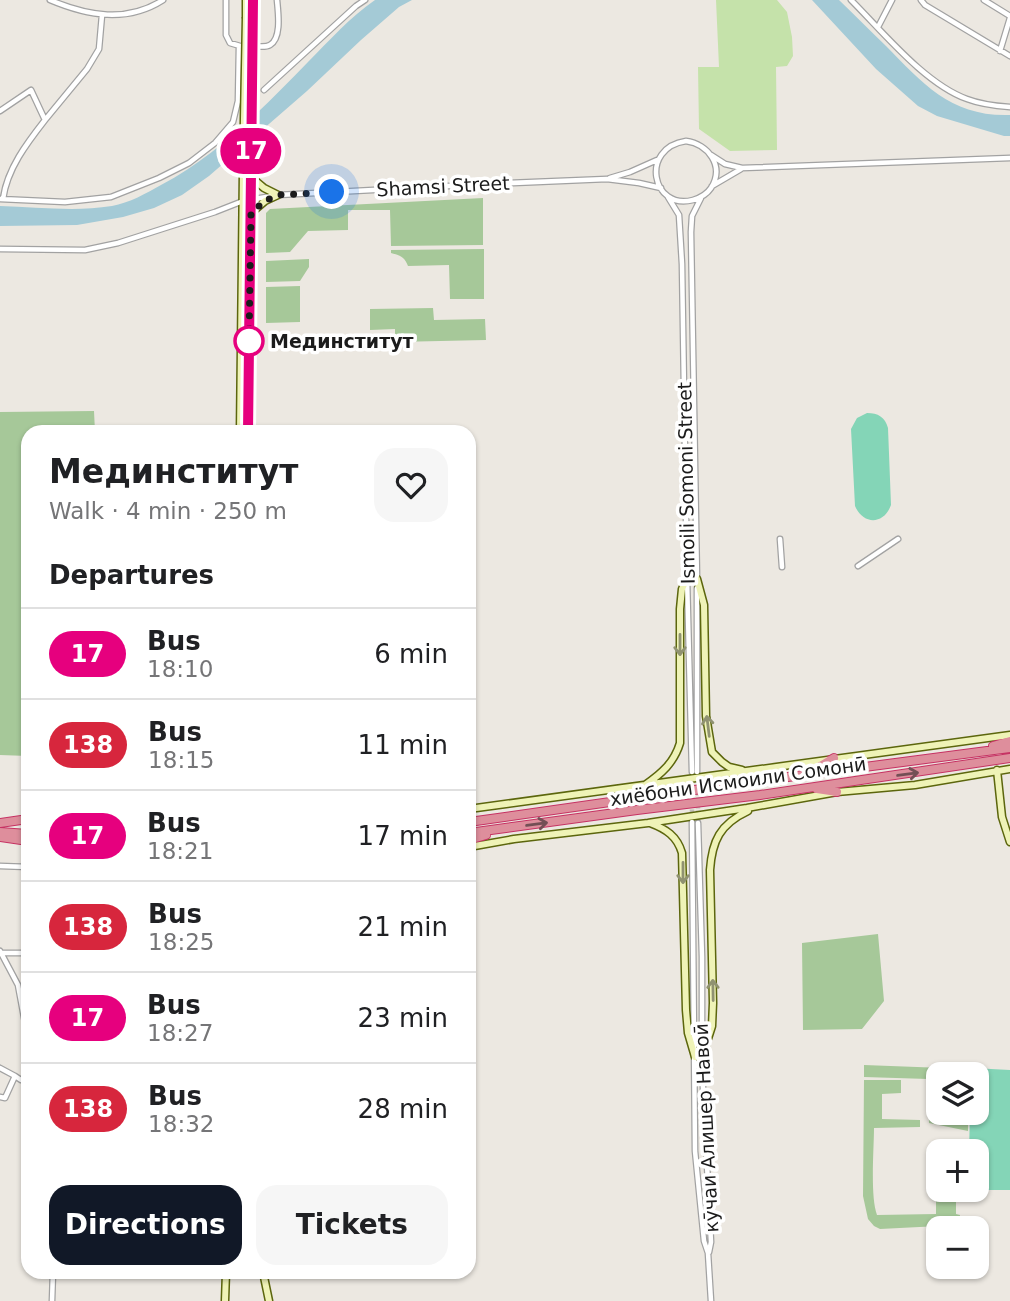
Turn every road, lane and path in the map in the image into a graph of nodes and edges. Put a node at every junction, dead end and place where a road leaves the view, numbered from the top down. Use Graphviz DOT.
graph roads {
  1 [pos="50,0"];
  2 [pos="163,0"];
  3 [pos="226,0"];
  4 [pos="246,0"];
  5 [pos="253,0"];
  6 [pos="277,0"];
  7 [pos="365,0"];
  8 [pos="851,0"];
  9 [pos="892,0"];
  10 [pos="921,0"];
  11 [pos="984,0"];
  12 [pos="102,15"];
  13 [pos="249,17"];
  14 [pos="1010,17"];
  15 [pos="878,27"];
  16 [pos="239,47"];
  17 [pos="1000,51"];
  18 [pos="1010,56"];
  19 [pos="264,90"];
  20 [pos="1010,107"];
  21 [pos="0,111"];
  22 [pos="45,120"];
  23 [pos="711,155"];
  24 [pos="1010,159"];
  25 [pos="658,160"];
  26 [pos="742,168"];
  27 [pos="248,172"];
  28 [pos="607,179"];
  29 [pos="712,186"];
  30 [pos="661,188"];
  31 [pos="278,195"];
  32 [pos="668,197"];
  33 [pos="701,198"];
  34 [pos="1,199"];
  35 [pos="251,199"];
  36 [pos="243,201"];
  37 [pos="251,213"];
  38 [pos="0,248"];
  39 [pos="240,425"];
  40 [pos="248,425"];
  41 [pos="696,481"];
  42 [pos="686,482"];
  43 [pos="780,539"];
  44 [pos="898,539"];
  45 [pos="858,566"];
  46 [pos="782,567"];
  47 [pos="687,578"];
  48 [pos="697,579"];
  49 [pos="690,658"];
  50 [pos="697,658"];
  51 [pos="1010,735"];
  52 [pos="1010,741"];
  53 [pos="1010,748"];
  54 [pos="970,753"];
  55 [pos="834,758"];
  56 [pos="1010,758"];
  57 [pos="972,765"];
  58 [pos="1010,767"];
  59 [pos="997,771"];
  60 [pos="748,772"];
  61 [pos="804,776"];
  62 [pos="643,786"];
  63 [pos="807,788"];
  64 [pos="837,792"];
  65 [pos="760,806"];
  66 [pos="476,808"];
  67 [pos="476,816"];
  68 [pos="499,818"];
  69 [pos="476,821"];
  70 [pos="21,822"];
  71 [pos="0,823"];
  72 [pos="648,823"];
  73 [pos="506,829"];
  74 [pos="476,832"];
  75 [pos="21,834"];
  76 [pos="0,835"];
  77 [pos="476,839"];
  78 [pos="21,840"];
  79 [pos="1010,842"];
  80 [pos="476,846"];
  81 [pos="0,866"];
  82 [pos="21,867"];
  83 [pos="0,952"];
  84 [pos="21,953"];
  85 [pos="21,1001"];
  86 [pos="699,1057"];
  87 [pos="0,1068"];
  88 [pos="15,1076"];
  89 [pos="21,1080"];
  90 [pos="0,1097"];
  91 [pos="695,1151"];
  92 [pos="706,1151"];
  93 [pos="708,1253"];
  94 [pos="53,1279"];
  95 [pos="226,1279"];
  96 [pos="264,1279"];
  97 [pos="52,1301"];
  98 [pos="225,1301"];
  99 [pos="269,1301"];
  100 [pos="711,1301"];
  1 -- 12 [label="street"];
  2 -- 12 [label="street"];
  3 -- 16 [label="street"];
  4 -- 13 [label="street"];
  5 -- 13 [label="street"];
  6 -- 16 [label="street"];
  7 -- 19 [label="street"];
  8 -- 15 [label="street"];
  9 -- 15 [label="street"];
  10 -- 17 [label="street"];
  11 -- 14 [label="street"];
  12 -- 22 [label="street"];
  13 -- 27 [label="street, bridge"];
  14 -- 17 [label="street"];
  15 -- 20 [label="street"];
  16 -- 34 [label="street"];
  17 -- 18 [label="street"];
  21 -- 22 [label="street"];
  22 -- 34 [label="street"];
  23 -- 25 [label="street, Shamsi Street"];
  23 -- 26 [label="street, Shamsi Street"];
  23 -- 29 [label="street"];
  24 -- 26 [label="street, Shamsi Street"];
  25 -- 28 [label="street, Shamsi Street"];
  25 -- 30 [label="street"];
  26 -- 29 [label="street, Shamsi Street"];
  27 -- 31 [label="street"];
  27 -- 35 [label="street"];
  27 -- 36 [label="street"];
  28 -- 30 [label="street, Shamsi Street"];
  28 -- 31 [label="street, Shamsi Street"];
  29 -- 33 [label="street, Shamsi Street"];
  30 -- 32 [label="street"];
  31 -- 35 [label="street, Shamsi Street"];
  31 -- 37 [label="street"];
  32 -- 33 [label="street"];
  32 -- 42 [label="street, Ismoili Somoni Street"];
  33 -- 41 [label="street, Ismoili Somoni Street"];
  35 -- 36 [label="street, Shamsi Street"];
  35 -- 37 [label="street"];
  36 -- 38 [label="street, Shamsi Street"];
  36 -- 39 [label="street"];
  37 -- 40 [label="street"];
  41 -- 42 [label="street"];
  41 -- 48 [label="street, Ismoili Somoni Street"];
  42 -- 47 [label="street, Ismoili Somoni Street"];
  43 -- 46 [label="street"];
  44 -- 45 [label="street"];
  47 -- 49 [label="street, Ismoili Somoni Street"];
  47 -- 62 [label="street, one-way"];
  48 -- 50 [label="street, Ismoili Somoni Street"];
  60 -- 48 [label="street, one-way"];
  49 -- 50 [label="street"];
  49 -- 50 [label="street, Ismoili Somoni Street"];
  51 -- 55 [label="street"];
  52 -- 54 [label="highway"];
  53 -- 54 [label="highway"];
  54 -- 61 [label="highway"];
  55 -- 60 [label="street"];
  55 -- 61 [label="highway"];
  56 -- 57 [label="highway, хиёбони Исмоили Сомонӣ"];
  57 -- 58 [label="highway"];
  63 -- 57 [label="highway, хиёбони Исмоили Сомонӣ, one-way"];
  58 -- 59 [label="street"];
  59 -- 64 [label="street"];
  59 -- 79 [label="street"];
  60 -- 62 [label="street"];
  61 -- 68 [label="highway"];
  62 -- 66 [label="street"];
  63 -- 64 [label="highway"];
  73 -- 63 [label="highway, хиёбони Исмоили Сомонӣ, one-way"];
  64 -- 65 [label="street"];
  65 -- 72 [label="street"];
  86 -- 65 [label="street, one-way"];
  67 -- 68 [label="highway"];
  68 -- 69 [label="highway"];
  70 -- 71 [label="highway"];
  72 -- 80 [label="street"];
  72 -- 86 [label="street, one-way"];
  73 -- 74 [label="highway, хиёбони Исмоили Сомонӣ"];
  73 -- 77 [label="highway"];
  75 -- 76 [label="highway"];
  76 -- 78 [label="highway"];
  81 -- 82 [label="street"];
  83 -- 84 [label="street"];
  83 -- 85 [label="street"];
  86 -- 86 [label="street, кӯчаи Алишер Навоӣ"];
  86 -- 91 [label="street, кӯчаи Алишер Навоӣ"];
  86 -- 92 [label="street, кӯчаи Алишер Навоӣ"];
  87 -- 88 [label="street"];
  88 -- 89 [label="street"];
  88 -- 90 [label="street"];
  91 -- 92 [label="street"];
  91 -- 93 [label="street, кӯчаи Алишер Навоӣ"];
  92 -- 93 [label="street, кӯчаи Алишер Навоӣ"];
  93 -- 100 [label="street"];
  94 -- 97 [label="street"];
  95 -- 98 [label="street"];
  96 -- 99 [label="street"];
}
